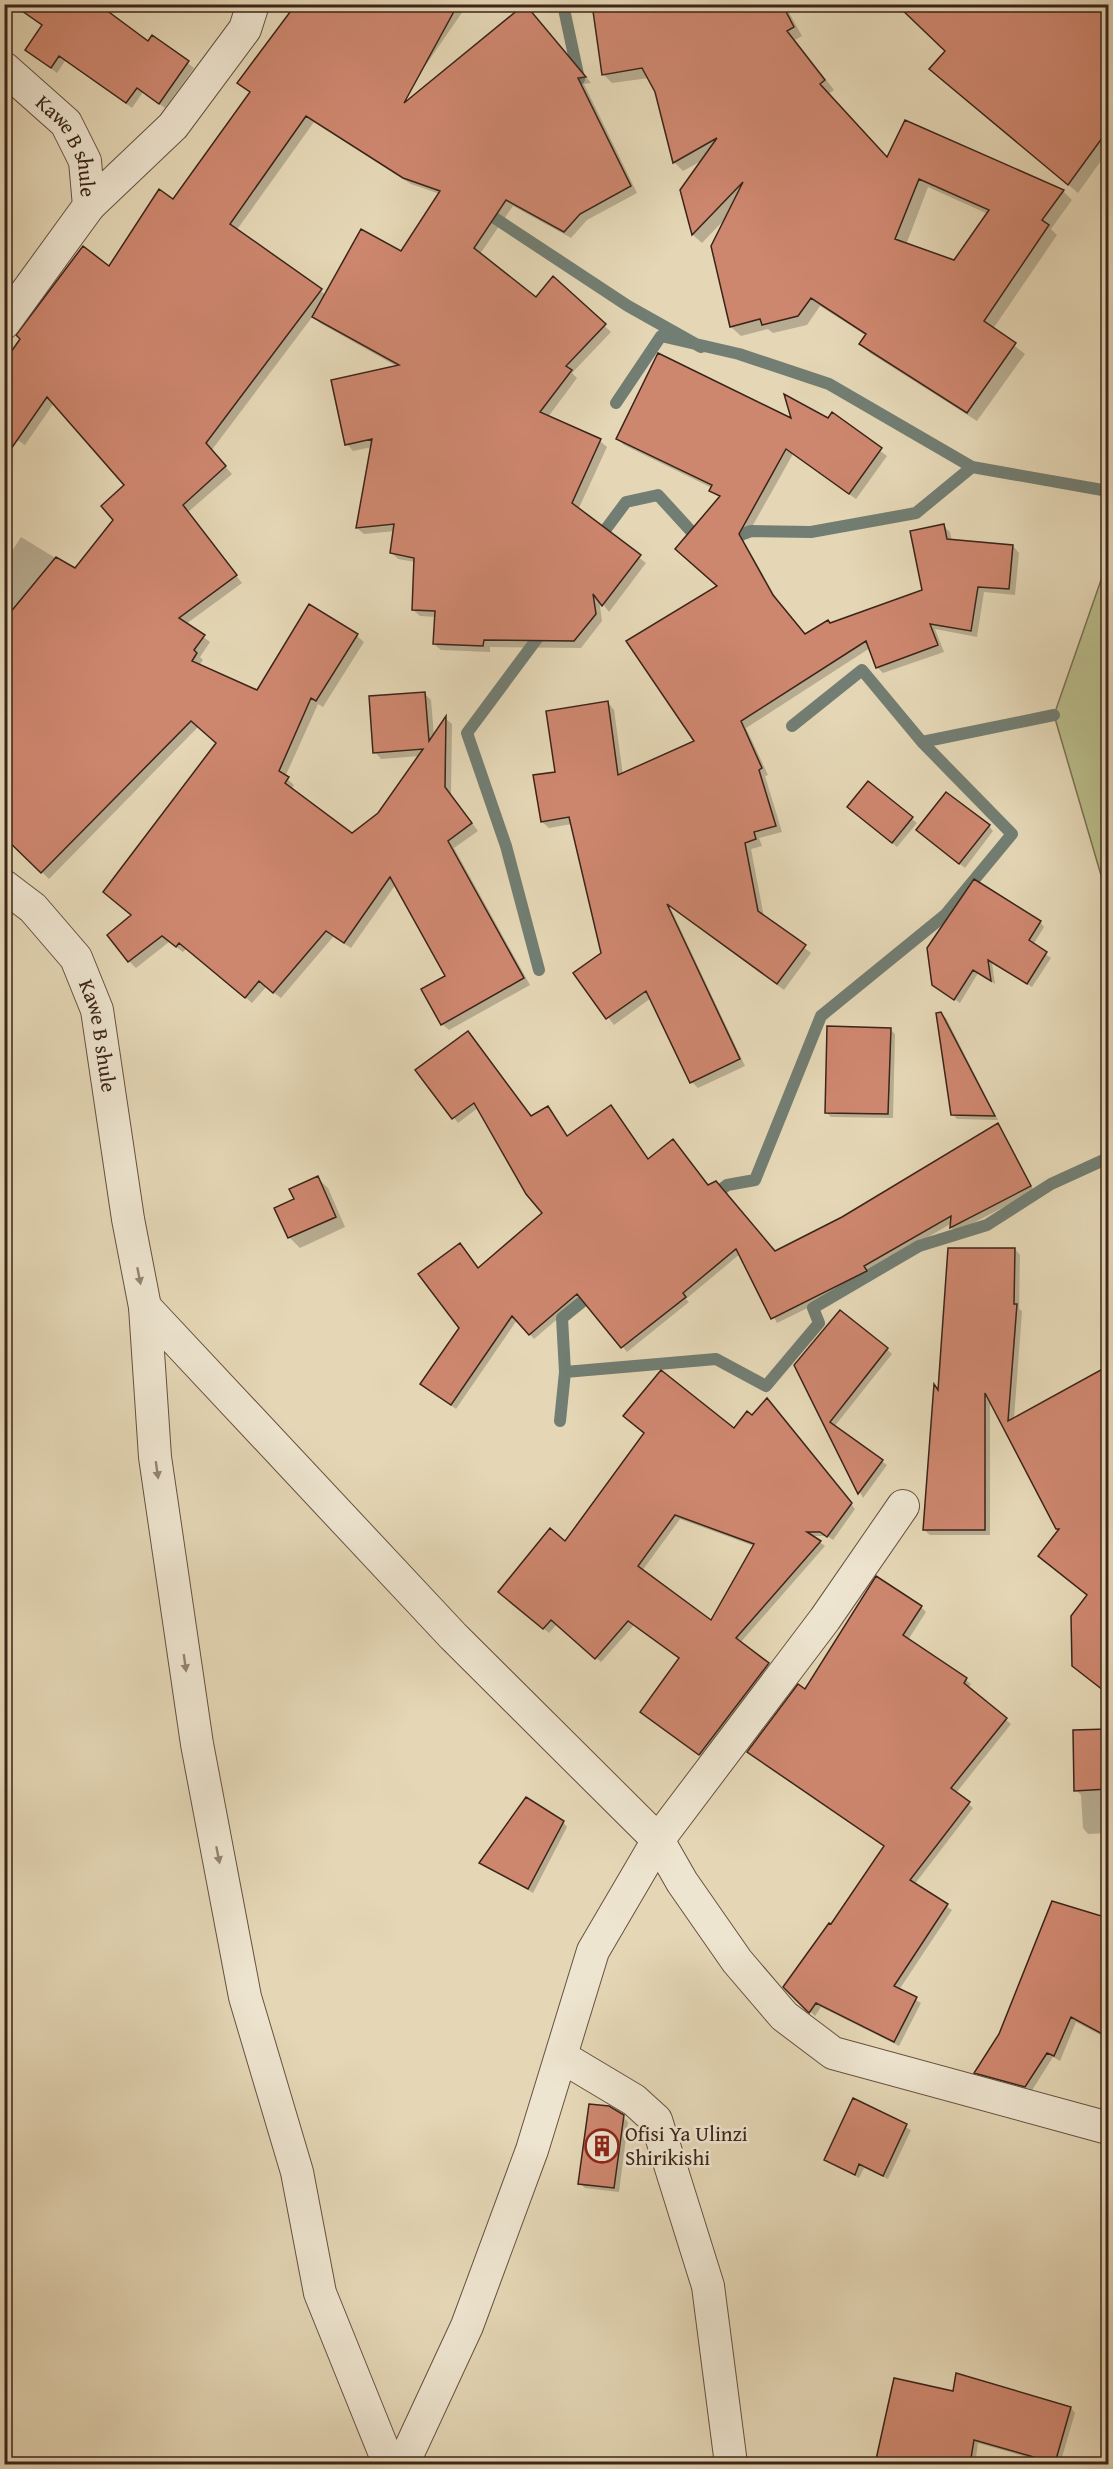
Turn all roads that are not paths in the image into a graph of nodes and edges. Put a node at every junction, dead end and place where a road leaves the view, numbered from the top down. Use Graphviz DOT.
graph roads {
  1 [pos="253,4"];
  2 [pos="4,68"];
  3 [pos="89,206"];
  4 [pos="4,323"];
  5 [pos="4,886"];
  6 [pos="146,1307"];
  7 [pos="903,1506"];
  8 [pos="658,1840"];
  9 [pos="562,2057"];
  10 [pos="1108,2128"];
  11 [pos="388,2464"];
  12 [pos="403,2464"];
  13 [pos="731,2464"];
  1 -- 3 [label="street"];
  2 -- 3 [label="street, Kawe B shule"];
  3 -- 4 [label="street, Kawe B shule"];
  5 -- 6 [label="street, Kawe B shule, one-way"];
  6 -- 8 [label="street"];
  6 -- 11 [label="street, Kawe B shule, one-way"];
  7 -- 8 [label="street"];
  8 -- 9 [label="street"];
  8 -- 10 [label="street"];
  9 -- 12 [label="street"];
  9 -- 13 [label="street"];
}
